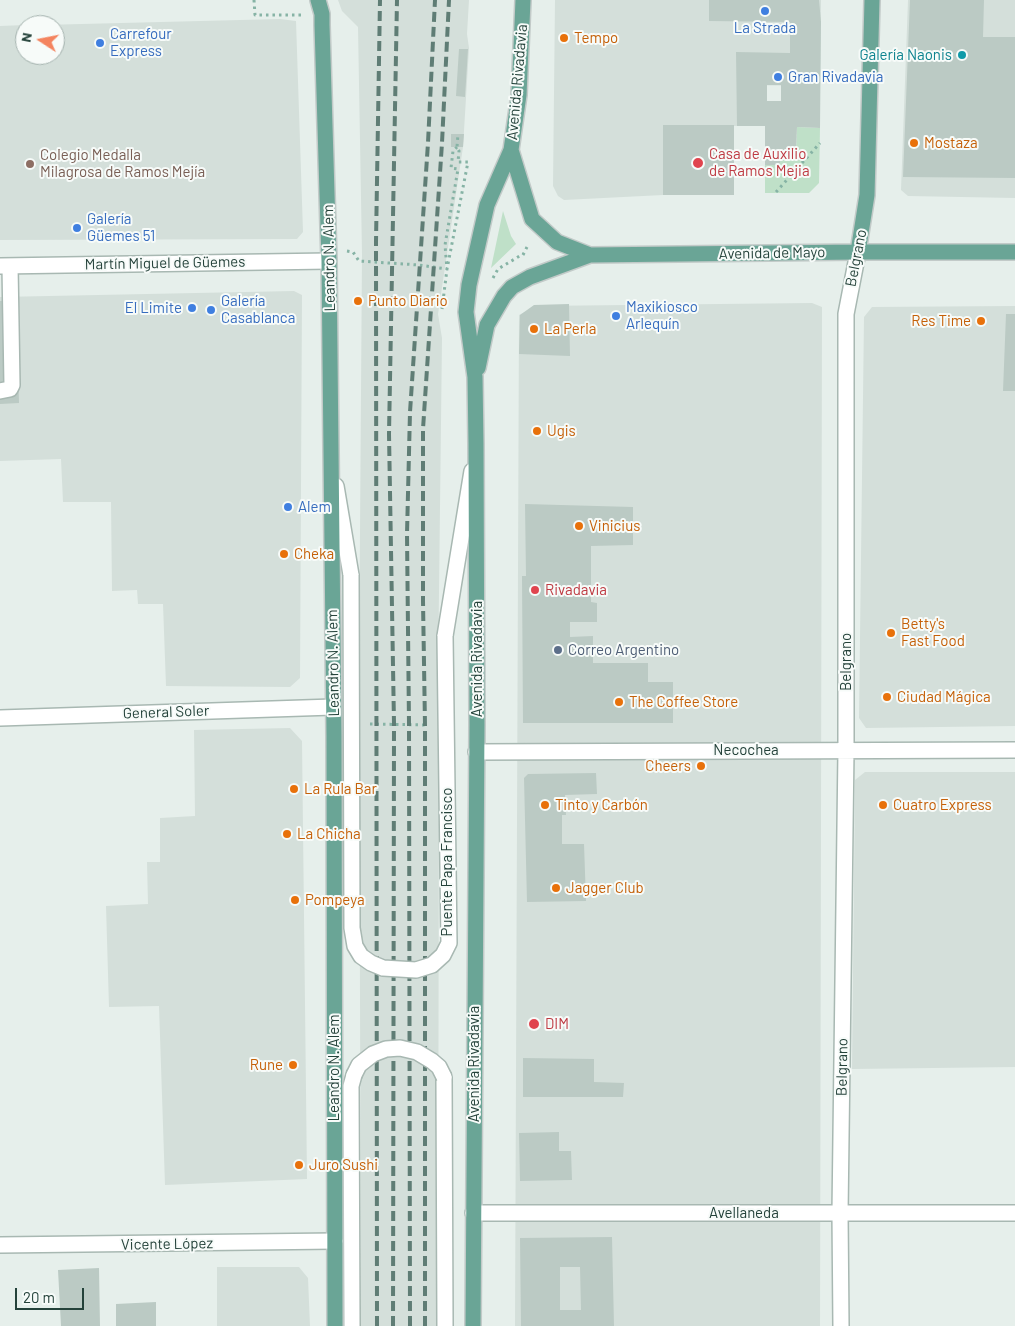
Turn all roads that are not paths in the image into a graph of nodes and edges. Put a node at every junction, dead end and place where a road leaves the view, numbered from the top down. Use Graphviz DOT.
graph roads {
  1 [pos="318,0"];
  2 [pos="523,0"];
  3 [pos="872,0"];
  4 [pos="511,150"];
  5 [pos="858,252"];
  6 [pos="1015,252"];
  7 [pos="329,255"];
  8 [pos="590,255"];
  9 [pos="5,266"];
  10 [pos="476,376"];
  11 [pos="0,392"];
  12 [pos="476,444"];
  13 [pos="331,454"];
  14 [pos="333,707"];
  15 [pos="0,718"];
  16 [pos="846,750"];
  17 [pos="1015,750"];
  18 [pos="476,752"];
  19 [pos="474,1213"];
  20 [pos="840,1213"];
  21 [pos="1015,1213"];
  22 [pos="335,1241"];
  23 [pos="0,1245"];
  24 [pos="335,1326"];
  25 [pos="352,1326"];
  26 [pos="445,1326"];
  27 [pos="473,1326"];
  28 [pos="840,1326"];
  1 -- 7 [label="main road, Leandro N. Alem"];
  2 -- 4 [label="main road, Avenida Rivadavia"];
  3 -- 5 [label="main road, Belgrano"];
  4 -- 8 [label="main road, Avenida de Mayo"];
  4 -- 10 [label="main road, Avenida Rivadavia"];
  5 -- 6 [label="main road, Avenida de Mayo"];
  5 -- 8 [label="main road, Avenida de Mayo"];
  5 -- 16 [label="street, Belgrano"];
  7 -- 9 [label="street, Martín Miguel de Güemes"];
  7 -- 13 [label="main road, Leandro N. Alem"];
  8 -- 10 [label="main road, Avenida de Mayo"];
  9 -- 11 [label="street"];
  10 -- 12 [label="main road, Avenida Rivadavia"];
  12 -- 13 [label="street, Puente Papa Francisco, bridge"];
  12 -- 18 [label="main road, Avenida Rivadavia"];
  13 -- 14 [label="main road, Leandro N. Alem"];
  14 -- 15 [label="street, General Soler"];
  14 -- 22 [label="main road, Leandro N. Alem"];
  16 -- 17 [label="street, Necochea"];
  16 -- 18 [label="street, Necochea"];
  16 -- 20 [label="street, Belgrano"];
  18 -- 19 [label="main road, Avenida Rivadavia"];
  19 -- 20 [label="street, Avellaneda"];
  19 -- 27 [label="main road, Avenida Rivadavia"];
  20 -- 21 [label="street, Avellaneda"];
  20 -- 28 [label="street, Belgrano"];
  22 -- 23 [label="street, Vicente López"];
  22 -- 24 [label="main road, Leandro N. Alem"];
  25 -- 26 [label="street, bridge"];
}
